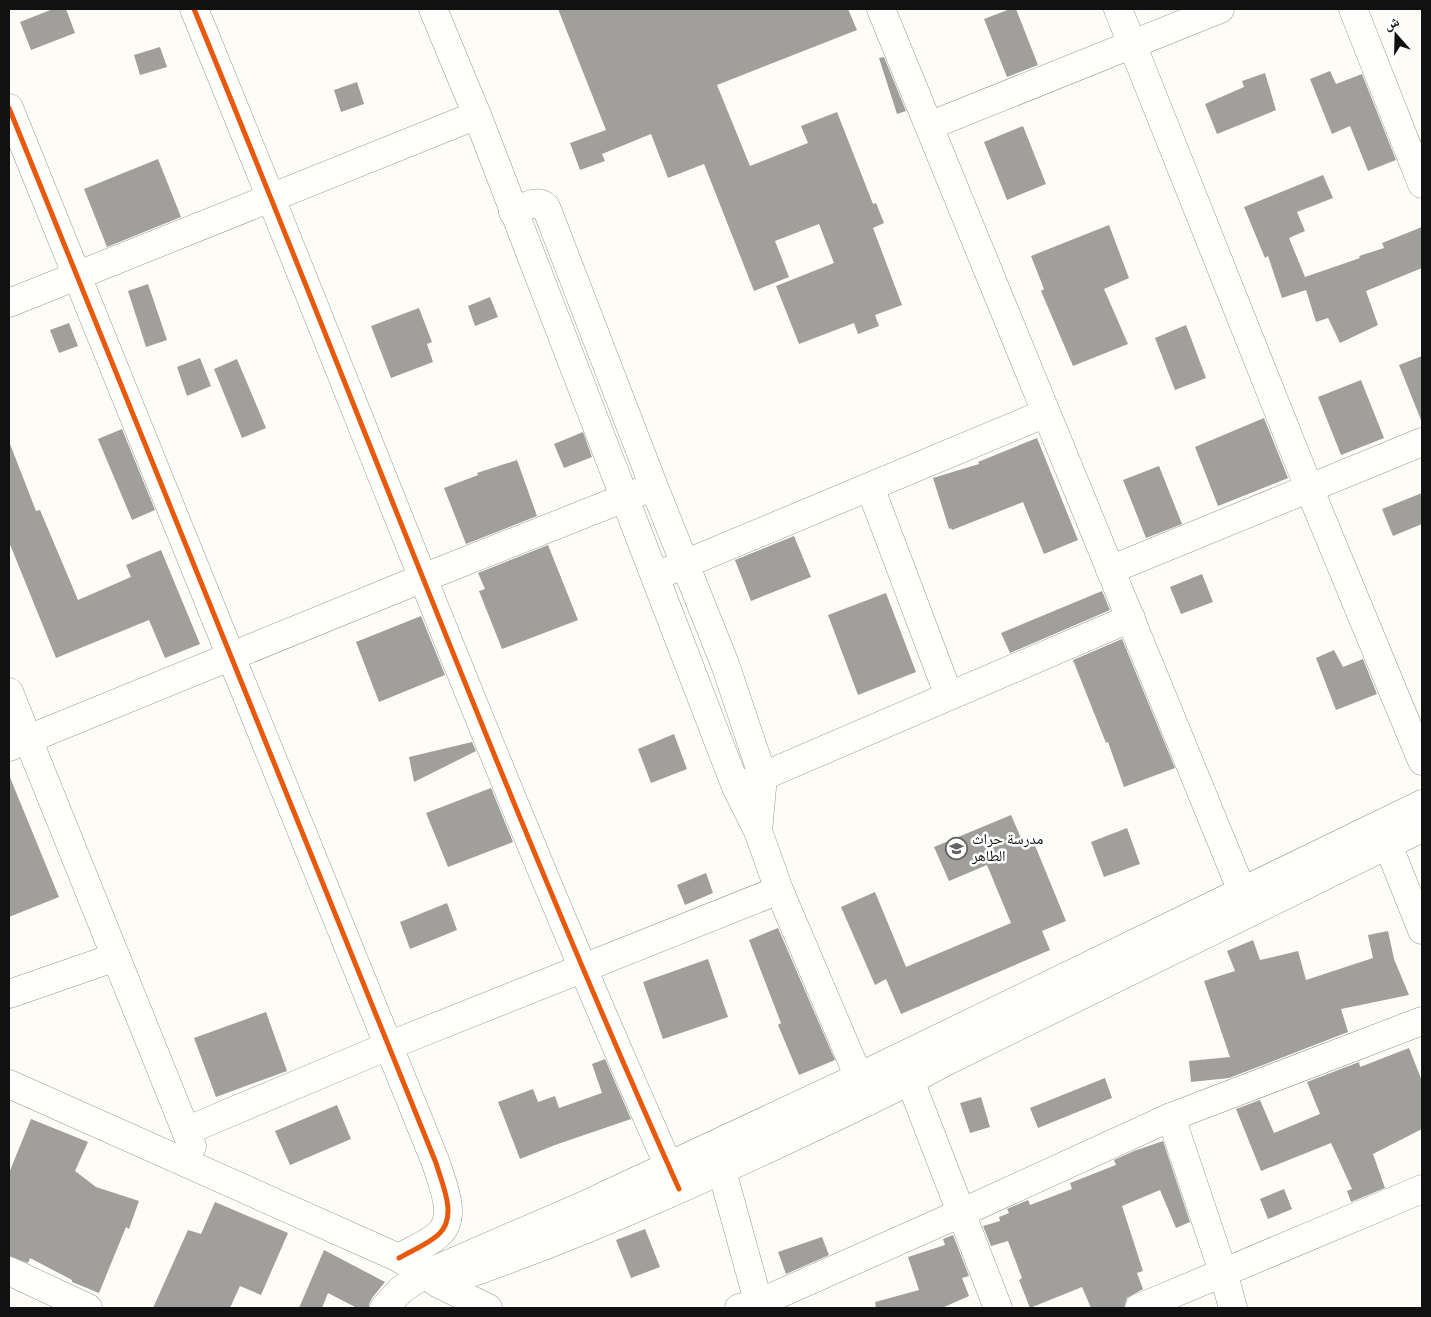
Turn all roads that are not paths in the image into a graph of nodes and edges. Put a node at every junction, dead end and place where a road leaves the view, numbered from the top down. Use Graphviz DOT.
graph roads {
  1 [pos="194,9"];
  2 [pos="433,9"];
  3 [pos="882,9"];
  4 [pos="1118,9"];
  5 [pos="1220,9"];
  6 [pos="1353,9"];
  7 [pos="1132,45"];
  8 [pos="9,108"];
  9 [pos="477,115"];
  10 [pos="929,126"];
  11 [pos="1422,184"];
  12 [pos="272,198"];
  13 [pos="513,212"];
  14 [pos="76,275"];
  15 [pos="9,303"];
  16 [pos="1046,413"];
  17 [pos="1422,442"];
  18 [pos="654,487"];
  19 [pos="870,487"];
  20 [pos="1309,488"];
  21 [pos="624,498"];
  22 [pos="685,565"];
  23 [pos="1110,570"];
  24 [pos="655,576"];
  25 [pos="423,578"];
  26 [pos="1131,618"];
  27 [pos="230,658"];
  28 [pos="9,692"];
  29 [pos="949,696"];
  30 [pos="18,743"];
  31 [pos="1422,761"];
  32 [pos="763,777"];
  33 [pos="736,787"];
  34 [pos="1422,804"];
  35 [pos="1422,828"];
  36 [pos="758,831"];
  37 [pos="1388,845"];
  38 [pos="779,890"];
  39 [pos="1246,901"];
  40 [pos="1422,930"];
  41 [pos="116,956"];
  42 [pos="582,968"];
  43 [pos="9,994"];
  44 [pos="1422,1021"];
  45 [pos="388,1046"];
  46 [pos="906,1069"];
  47 [pos="9,1084"];
  48 [pos="864,1089"];
  49 [pos="1171,1117"];
  50 [pos="186,1130"];
  51 [pos="714,1144"];
  52 [pos="722,1170"];
  53 [pos="202,1171"];
  54 [pos="673,1177"];
  55 [pos="1422,1189"];
  56 [pos="961,1214"];
  57 [pos="399,1258"];
  58 [pos="9,1271"];
  59 [pos="1223,1272"];
  60 [pos="440,1290"];
  61 [pos="753,1306"];
  62 [pos="88,1308"];
  63 [pos="384,1308"];
  64 [pos="488,1308"];
  65 [pos="998,1308"];
  66 [pos="1139,1308"];
  67 [pos="1233,1308"];
  1 -- 12 [label="street"];
  2 -- 9 [label="street"];
  3 -- 10 [label="street"];
  4 -- 7 [label="street"];
  5 -- 7 [label="street"];
  6 -- 11 [label="street"];
  7 -- 10 [label="street"];
  7 -- 20 [label="street"];
  8 -- 14 [label="street"];
  9 -- 12 [label="street"];
  9 -- 13 [label="street"];
  10 -- 16 [label="street"];
  12 -- 14 [label="street"];
  12 -- 25 [label="street"];
  13 -- 18 [label="street"];
  13 -- 21 [label="street"];
  14 -- 15 [label="street"];
  14 -- 27 [label="street"];
  16 -- 19 [label="street"];
  16 -- 23 [label="street"];
  17 -- 20 [label="street"];
  18 -- 21 [label="street"];
  18 -- 22 [label="street"];
  19 -- 22 [label="street"];
  19 -- 29 [label="street"];
  20 -- 23 [label="street"];
  20 -- 31 [label="street"];
  21 -- 24 [label="street"];
  21 -- 25 [label="street"];
  22 -- 24 [label="street"];
  22 -- 32 [label="street"];
  23 -- 26 [label="street"];
  24 -- 33 [label="street"];
  25 -- 27 [label="street"];
  25 -- 42 [label="street"];
  26 -- 29 [label="street"];
  26 -- 39 [label="street"];
  27 -- 30 [label="street"];
  27 -- 45 [label="street"];
  28 -- 30 [label="street"];
  29 -- 32 [label="street"];
  30 -- 41 [label="street"];
  32 -- 33 [label="street"];
  32 -- 36 [label="street"];
  33 -- 36 [label="street"];
  34 -- 39 [label="street"];
  35 -- 37 [label="street"];
  36 -- 38 [label="street"];
  37 -- 39 [label="street"];
  37 -- 40 [label="street"];
  38 -- 42 [label="street"];
  38 -- 48 [label="street"];
  39 -- 46 [label="street"];
  41 -- 43 [label="street"];
  41 -- 50 [label="street"];
  42 -- 45 [label="street"];
  42 -- 54 [label="street"];
  44 -- 49 [label="street"];
  45 -- 50 [label="street"];
  45 -- 57 [label="street"];
  46 -- 48 [label="street"];
  46 -- 56 [label="street"];
  47 -- 53 [label="street"];
  48 -- 51 [label="street"];
  48 -- 52 [label="street"];
  49 -- 56 [label="street"];
  49 -- 59 [label="street"];
  50 -- 53 [label="street"];
  51 -- 52 [label="street"];
  51 -- 54 [label="street"];
  52 -- 54 [label="street"];
  52 -- 61 [label="street"];
  53 -- 57 [label="street"];
  54 -- 60 [label="street"];
  55 -- 59 [label="street"];
  56 -- 61 [label="street"];
  56 -- 65 [label="street"];
  57 -- 60 [label="street"];
  58 -- 62 [label="street"];
  59 -- 66 [label="street"];
  59 -- 67 [label="street"];
  60 -- 63 [label="street"];
  60 -- 64 [label="street"];
}
